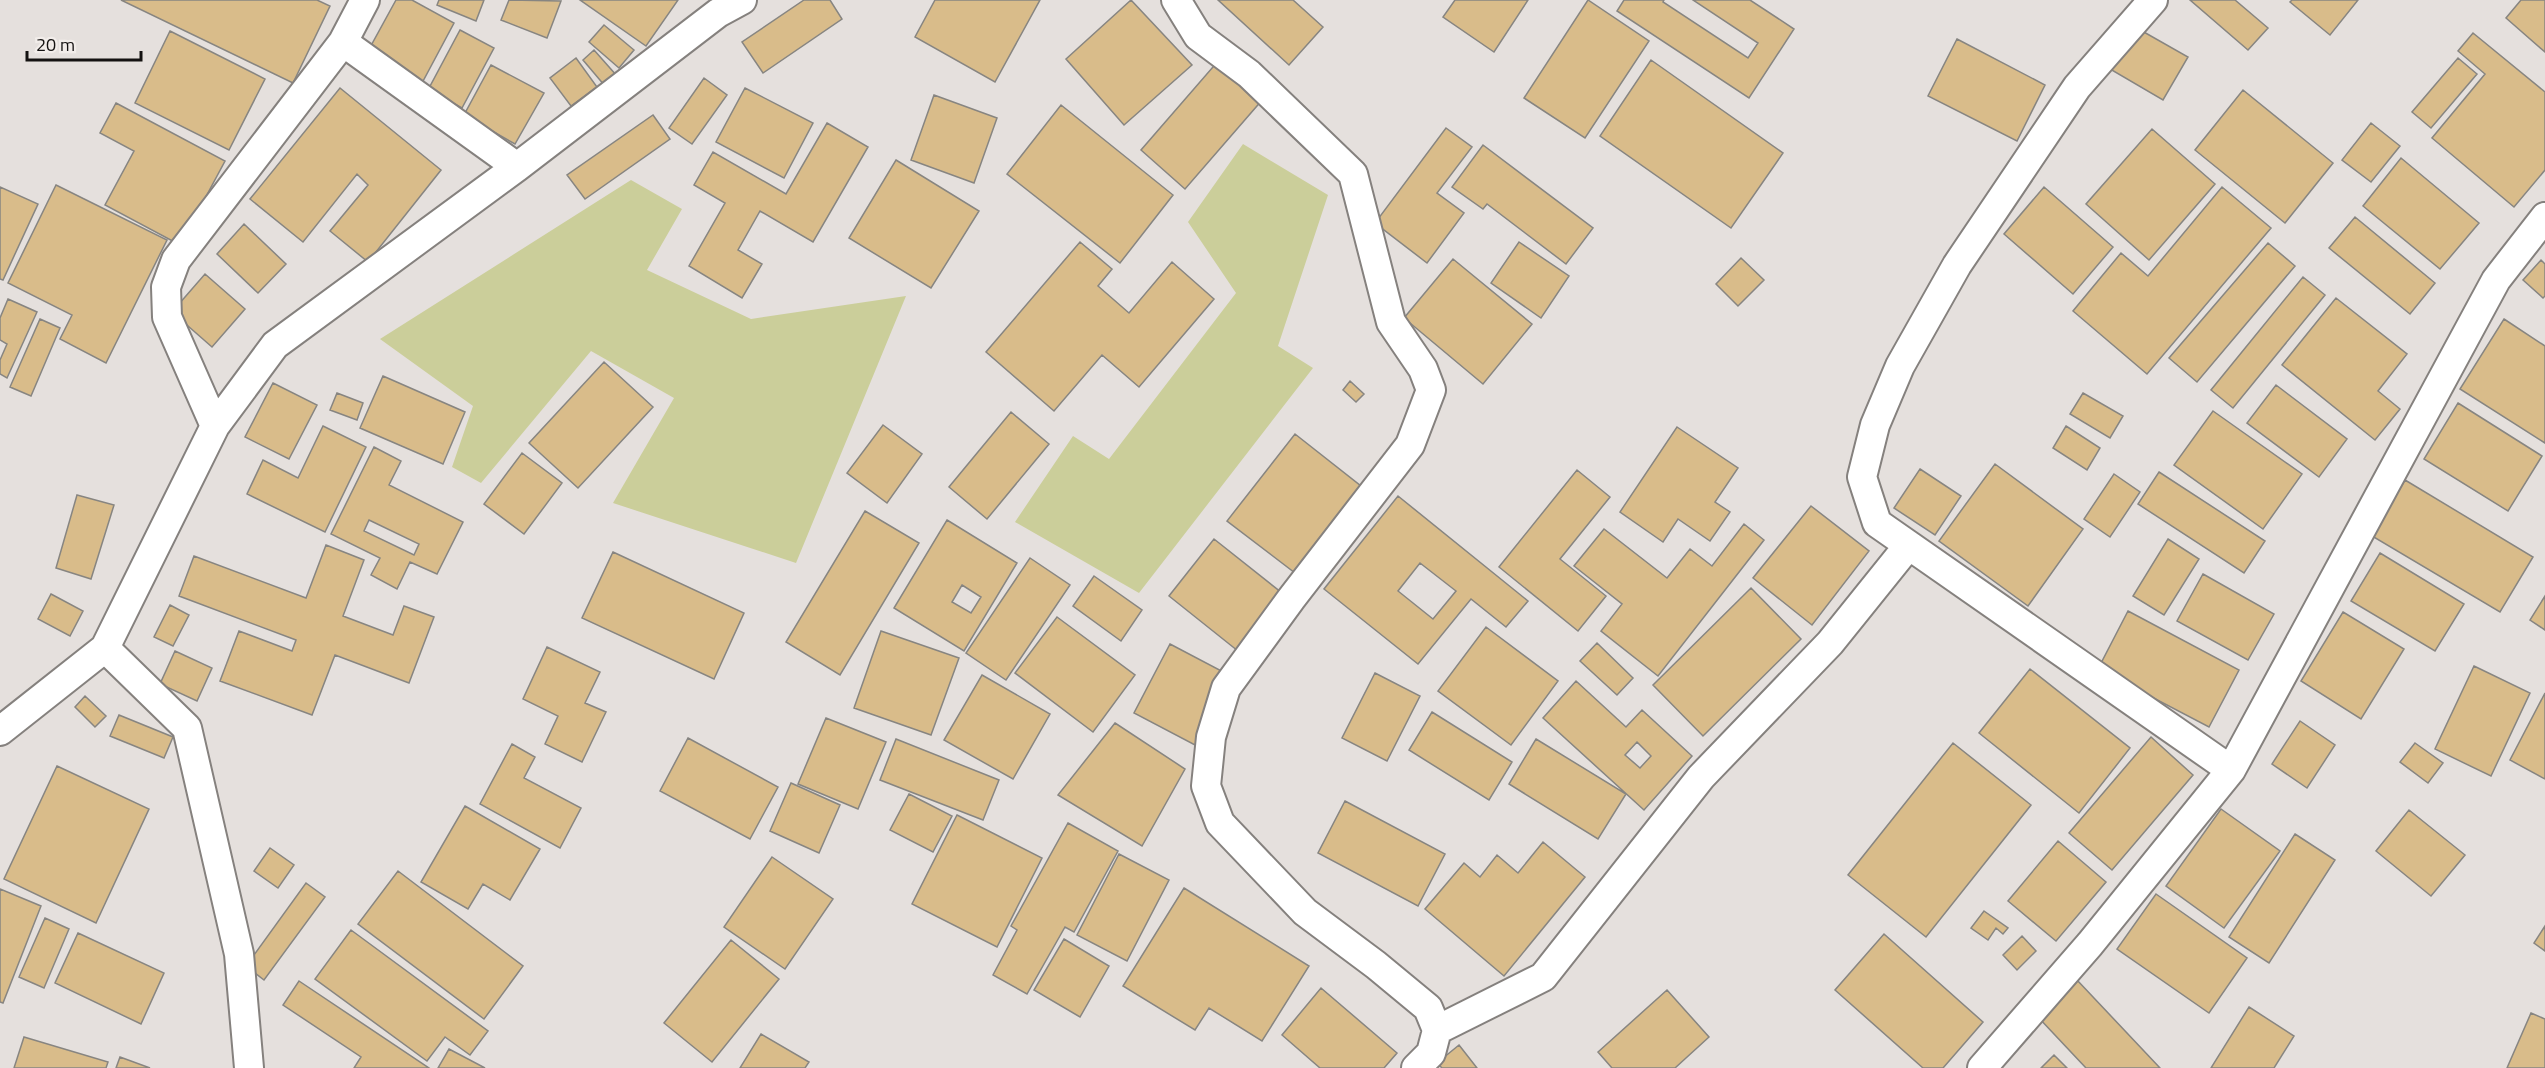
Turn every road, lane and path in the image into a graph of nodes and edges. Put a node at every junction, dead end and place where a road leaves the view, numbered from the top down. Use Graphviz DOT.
graph roads {
  1 [pos="365,0"];
  2 [pos="742,0"];
  3 [pos="1176,0"];
  4 [pos="2153,0"];
  5 [pos="343,42"];
  6 [pos="517,167"];
  7 [pos="2545,217"];
  8 [pos="215,426"];
  9 [pos="1908,546"];
  10 [pos="105,648"];
  11 [pos="0,731"];
  12 [pos="2230,770"];
  13 [pos="1437,1030"];
  14 [pos="249,1068"];
  15 [pos="1416,1068"];
  16 [pos="1982,1068"];
  1 -- 5 [label="street"];
  2 -- 6 [label="street"];
  3 -- 13 [label="street"];
  4 -- 9 [label="street"];
  5 -- 6 [label="street"];
  5 -- 8 [label="street"];
  6 -- 8 [label="street"];
  7 -- 12 [label="street"];
  8 -- 10 [label="street"];
  9 -- 12 [label="street"];
  9 -- 13 [label="street"];
  10 -- 11 [label="street"];
  10 -- 14 [label="street"];
  12 -- 16 [label="street"];
  13 -- 15 [label="street"];
}
